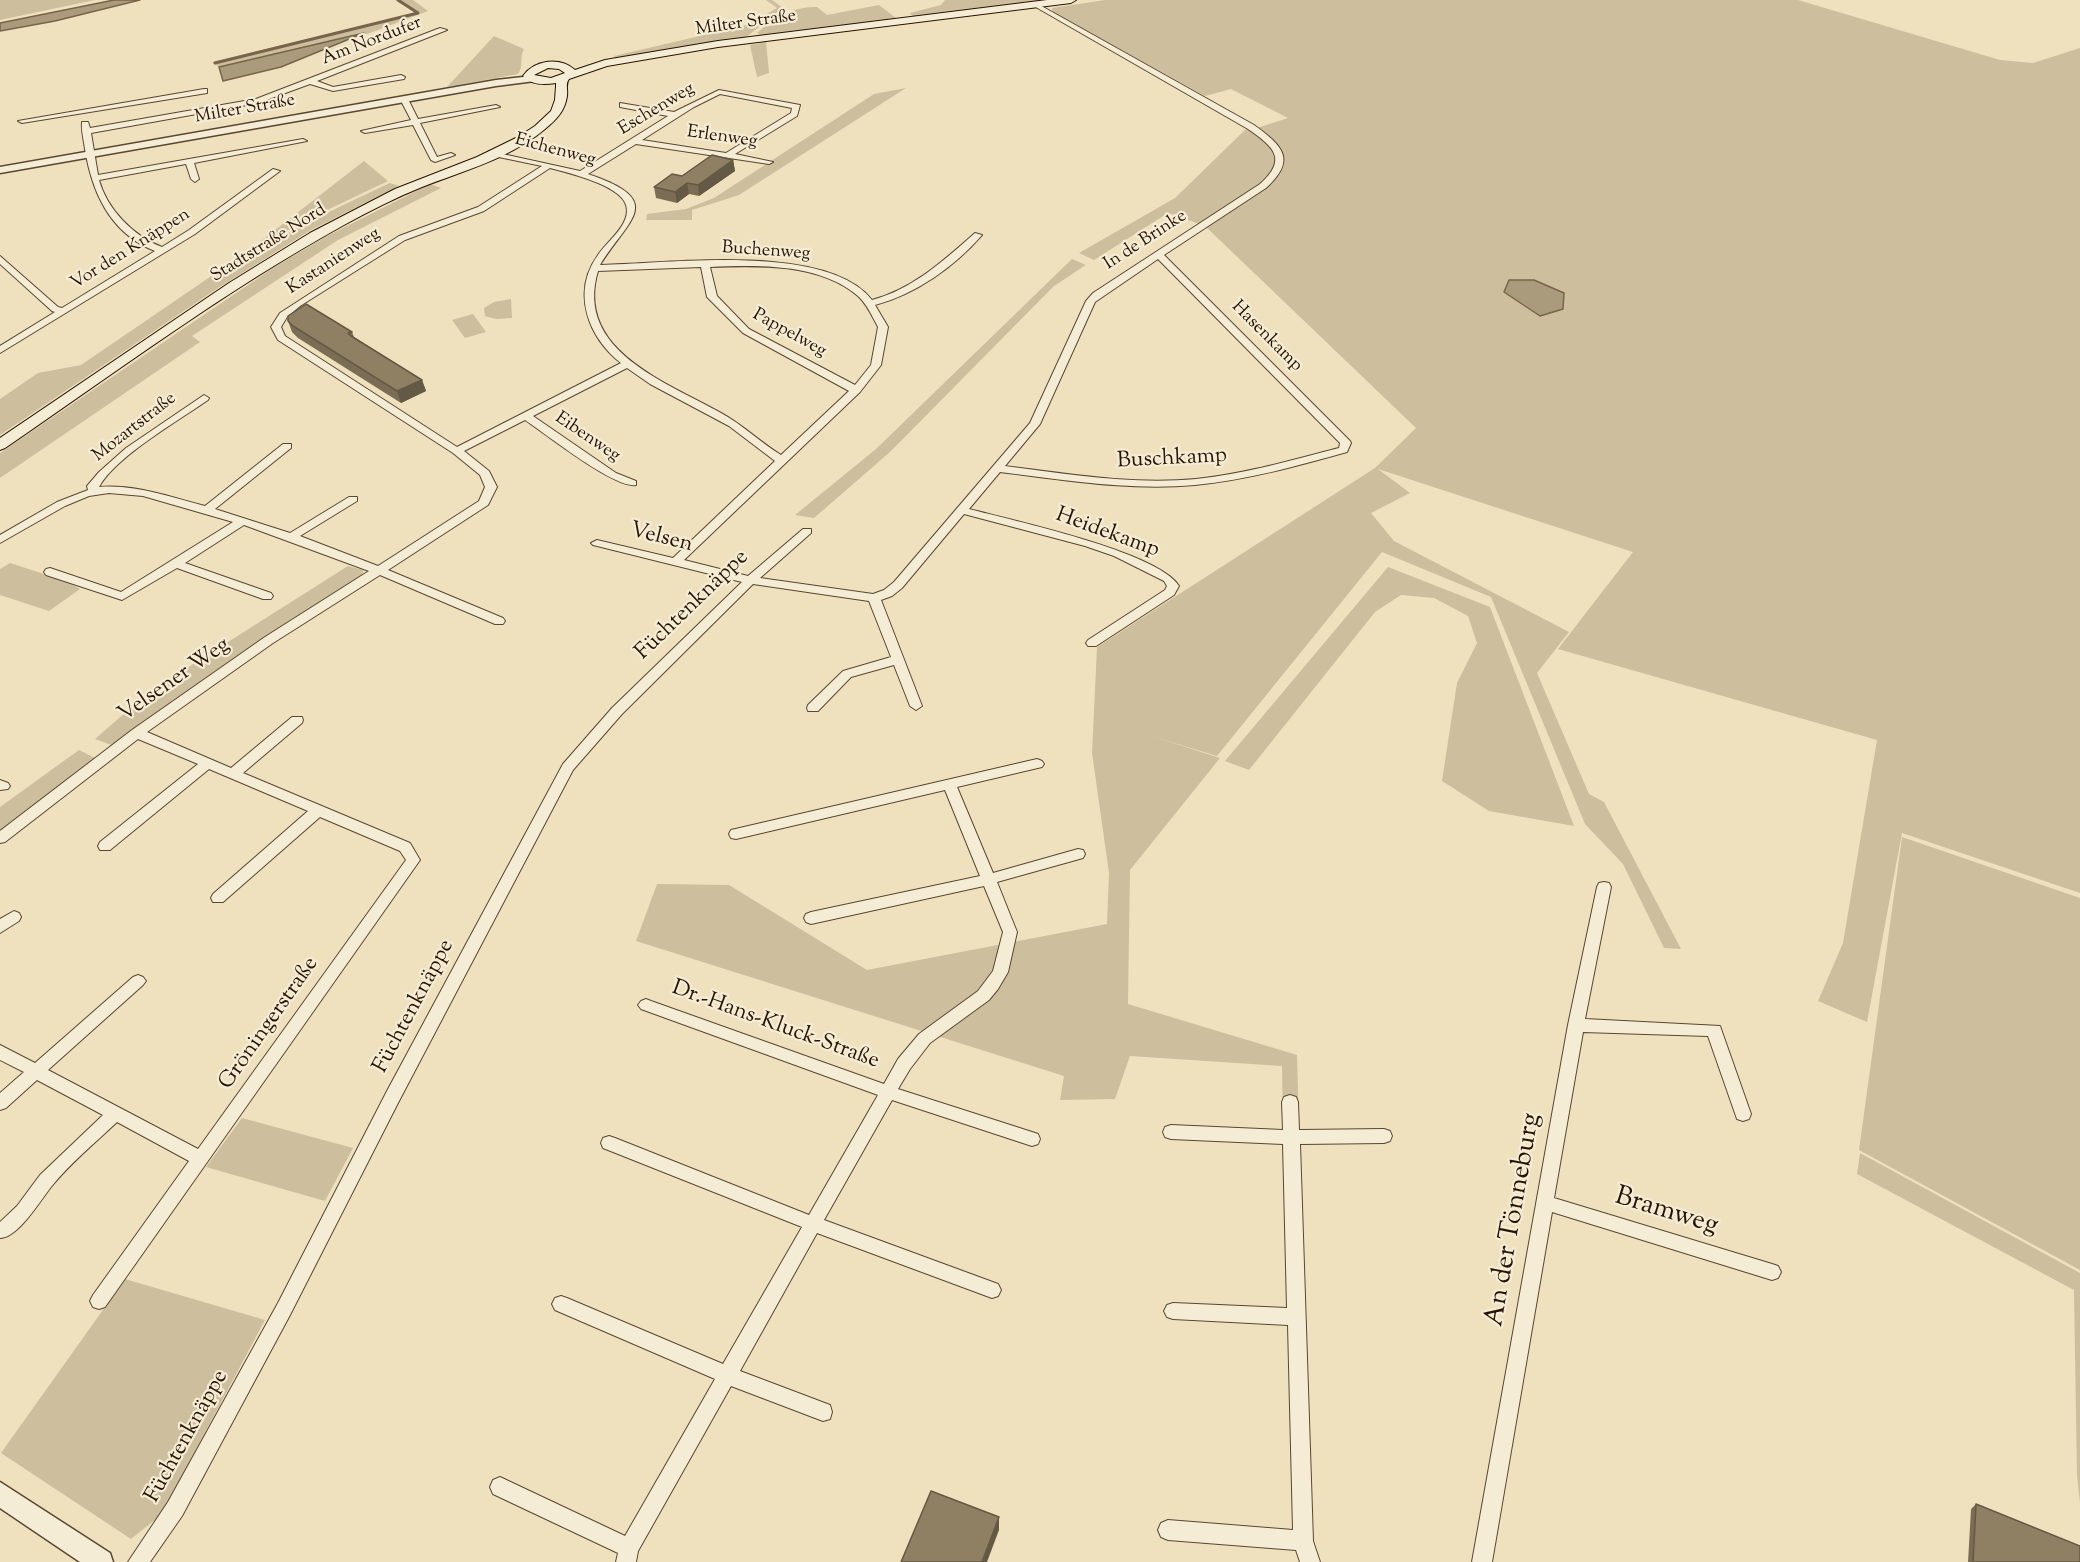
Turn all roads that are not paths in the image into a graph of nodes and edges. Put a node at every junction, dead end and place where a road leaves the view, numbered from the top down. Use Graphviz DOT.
graph roads {
  1 [pos="1071,0"];
  2 [pos="1036,5"];
  3 [pos="443,30"];
  4 [pos="567,73"];
  5 [pos="401,77"];
  6 [pos="534,77"];
  7 [pos="312,82"];
  8 [pos="204,91"];
  9 [pos="560,95"];
  10 [pos="404,99"];
  11 [pos="623,105"];
  12 [pos="496,107"];
  13 [pos="83,111"];
  14 [pos="675,115"];
  15 [pos="22,121"];
  16 [pos="415,122"];
  17 [pos="87,131"];
  18 [pos="365,131"];
  19 [pos="303,141"];
  20 [pos="634,141"];
  21 [pos="429,148"];
  22 [pos="492,153"];
  23 [pos="90,154"];
  24 [pos="727,156"];
  25 [pos="189,161"];
  26 [pos="768,162"];
  27 [pos="548,166"];
  28 [pos="0,170"];
  29 [pos="276,171"];
  30 [pos="582,174"];
  31 [pos="95,178"];
  32 [pos="195,179"];
  33 [pos="978,235"];
  34 [pos="164,250"];
  35 [pos="1157,255"];
  36 [pos="0,259"];
  37 [pos="705,264"];
  38 [pos="594,268"];
  39 [pos="869,304"];
  40 [pos="64,311"];
  41 [pos="0,350"];
  42 [pos="627,364"];
  43 [pos="856,390"];
  44 [pos="204,398"];
  45 [pos="526,416"];
  46 [pos="0,445"];
  47 [pos="287,446"];
  48 [pos="1346,447"];
  49 [pos="456,451"];
  50 [pos="781,460"];
  51 [pos="997,468"];
  52 [pos="632,483"];
  53 [pos="94,491"];
  54 [pos="353,499"];
  55 [pos="484,503"];
  56 [pos="207,510"];
  57 [pos="961,510"];
  58 [pos="242,521"];
  59 [pos="807,531"];
  60 [pos="291,537"];
  61 [pos="0,540"];
  62 [pos="597,543"];
  63 [pos="675,562"];
  64 [pos="176,564"];
  65 [pos="381,570"];
  66 [pos="50,572"];
  67 [pos="750,580"];
  68 [pos="267,596"];
  69 [pos="874,598"];
  70 [pos="500,621"];
  71 [pos="1092,643"];
  72 [pos="896,660"];
  73 [pos="916,706"];
  74 [pos="813,708"];
  75 [pos="297,720"];
  76 [pos="137,733"];
  77 [pos="209,762"];
  78 [pos="1037,764"];
  79 [pos="234,773"];
  80 [pos="949,784"];
  81 [pos="319,810"];
  82 [pos="736,834"];
  83 [pos="0,838"];
  84 [pos="105,846"];
  85 [pos="1078,854"];
  86 [pos="989,879"];
  87 [pos="1604,887"];
  88 [pos="218,898"];
  89 [pos="14,917"];
  90 [pos="811,918"];
  91 [pos="0,927"];
  92 [pos="138,981"];
  93 [pos="646,1005"];
  94 [pos="1576,1025"];
  95 [pos="0,1052"];
  96 [pos="36,1071"];
  97 [pos="888,1092"];
  98 [pos="1290,1102"];
  99 [pos="0,1103"];
  100 [pos="114,1114"];
  101 [pos="1743,1114"];
  102 [pos="1171,1132"];
  103 [pos="1384,1136"];
  104 [pos="1291,1137"];
  105 [pos="1032,1139"];
  106 [pos="609,1143"];
  107 [pos="201,1159"];
  108 [pos="1546,1203"];
  109 [pos="813,1224"];
  110 [pos="2,1231"];
  111 [pos="1772,1272"];
  112 [pos="992,1290"];
  113 [pos="99,1301"];
  114 [pos="561,1304"];
  115 [pos="1173,1311"];
  116 [pos="1297,1317"];
  117 [pos="727,1375"];
  118 [pos="823,1412"];
  119 [pos="500,1486"];
  120 [pos="0,1494"];
  121 [pos="1168,1530"];
  122 [pos="1303,1541"];
  123 [pos="627,1555"];
  124 [pos="100,1562"];
  125 [pos="138,1562"];
  126 [pos="1310,1562"];
  127 [pos="1482,1562"];
  1 -- 2 [label="main road, Milter Straße"];
  2 -- 4 [label="main road, Milter Straße"];
  2 -- 35 [label="street, In de Brinke"];
  3 -- 7 [label="street, Am Nordufer"];
  4 -- 6 [label="main road, Milter Straße"];
  4 -- 9 [label="main road, Stadtstraße Nord"];
  5 -- 7 [label="street, Am Nordufer"];
  6 -- 9 [label="main road"];
  6 -- 10 [label="street, Milter Straße"];
  7 -- 17 [label="street, Am Nordufer"];
  8 -- 13 [label="street"];
  9 -- 22 [label="main road, Stadtstraße Nord"];
  10 -- 16 [label="street"];
  10 -- 23 [label="street, Milter Straße"];
  11 -- 14 [label="street"];
  12 -- 16 [label="street"];
  13 -- 15 [label="street"];
  13 -- 17 [label="street"];
  14 -- 20 [label="street, Eschenweg"];
  14 -- 24 [label="street, Eschenweg"];
  16 -- 18 [label="street"];
  16 -- 21 [label="street"];
  17 -- 23 [label="street"];
  19 -- 25 [label="street"];
  20 -- 24 [label="street, Erlenweg"];
  20 -- 30 [label="street, Eschenweg"];
  22 -- 27 [label="street, Eichenweg"];
  22 -- 46 [label="main road, Stadtstraße Nord"];
  23 -- 28 [label="street, Milter Straße"];
  23 -- 31 [label="street"];
  24 -- 26 [label="street, Erlenweg"];
  25 -- 31 [label="street"];
  25 -- 32 [label="street"];
  27 -- 30 [label="street, Eichenweg"];
  27 -- 49 [label="street, Kastanienweg"];
  29 -- 34 [label="street, Vor den Knäppen"];
  30 -- 38 [label="street, Eichenweg"];
  31 -- 34 [label="street"];
  33 -- 39 [label="street"];
  34 -- 40 [label="street, Vor den Knäppen"];
  35 -- 48 [label="street, Hasenkamp"];
  35 -- 51 [label="street, In de Brinke"];
  36 -- 40 [label="street"];
  37 -- 38 [label="street, Buchenweg"];
  37 -- 39 [label="street, Buchenweg"];
  37 -- 43 [label="street, Pappelweg"];
  38 -- 42 [label="street, Eichenweg"];
  39 -- 43 [label="street, Buchenweg"];
  40 -- 41 [label="street, Vor den Knäppen"];
  42 -- 45 [label="street"];
  42 -- 50 [label="street, Eichenweg"];
  43 -- 50 [label="street, Buchenweg"];
  44 -- 53 [label="street, Mozartstraße"];
  45 -- 49 [label="street"];
  45 -- 52 [label="street, Eibenweg"];
  47 -- 56 [label="street"];
  48 -- 51 [label="street, Buschkamp"];
  49 -- 55 [label="street, Kastanienweg"];
  50 -- 63 [label="street"];
  51 -- 57 [label="street, In de Brinke"];
  53 -- 56 [label="street, Mozartstraße"];
  53 -- 61 [label="street, Mozartstraße"];
  54 -- 60 [label="street"];
  55 -- 65 [label="street, Velsener Weg"];
  56 -- 58 [label="street, Mozartstraße"];
  57 -- 69 [label="street, In de Brinke"];
  57 -- 71 [label="street, Heidekamp"];
  58 -- 60 [label="street, Mozartstraße"];
  58 -- 64 [label="street"];
  59 -- 67 [label="street, Füchtenknäppe"];
  60 -- 65 [label="street, Mozartstraße"];
  62 -- 63 [label="street, Velsen"];
  63 -- 67 [label="street, Velsen"];
  64 -- 66 [label="street"];
  64 -- 68 [label="street"];
  65 -- 70 [label="street"];
  65 -- 76 [label="street, Velsener Weg"];
  67 -- 69 [label="street, Velsen"];
  67 -- 125 [label="street, Füchtenknäppe"];
  69 -- 72 [label="street"];
  72 -- 73 [label="street"];
  72 -- 74 [label="street"];
  75 -- 79 [label="street"];
  76 -- 77 [label="street, Gröningerstraße"];
  76 -- 83 [label="street, Velsener Weg"];
  77 -- 79 [label="street, Gröningerstraße"];
  77 -- 84 [label="street"];
  78 -- 80 [label="street"];
  79 -- 81 [label="street, Gröningerstraße"];
  80 -- 82 [label="street"];
  80 -- 86 [label="street, Dr.-Hans-Kluck-Straße"];
  81 -- 88 [label="street"];
  81 -- 107 [label="street, Gröningerstraße"];
  85 -- 86 [label="street"];
  86 -- 90 [label="street"];
  86 -- 97 [label="street, Dr.-Hans-Kluck-Straße"];
  87 -- 94 [label="street, An der Tönneburg"];
  89 -- 91 [label="street"];
  92 -- 96 [label="street"];
  93 -- 97 [label="street, Dr.-Hans-Kluck-Straße"];
  94 -- 101 [label="street"];
  94 -- 108 [label="street, An der Tönneburg"];
  95 -- 96 [label="street"];
  96 -- 99 [label="street"];
  96 -- 100 [label="street"];
  97 -- 105 [label="street, Dr.-Hans-Kluck-Straße"];
  97 -- 109 [label="street, Dr.-Hans-Kluck-Straße"];
  98 -- 104 [label="street"];
  100 -- 107 [label="street"];
  100 -- 110 [label="street"];
  102 -- 104 [label="street"];
  103 -- 104 [label="street"];
  104 -- 116 [label="street"];
  106 -- 109 [label="street"];
  107 -- 113 [label="street, Gröningerstraße"];
  108 -- 111 [label="street, Bramweg"];
  108 -- 127 [label="street, An der Tönneburg"];
  109 -- 112 [label="street"];
  109 -- 117 [label="street, Dr.-Hans-Kluck-Straße"];
  114 -- 117 [label="street"];
  115 -- 116 [label="street"];
  116 -- 122 [label="street"];
  117 -- 118 [label="street"];
  117 -- 123 [label="street, Dr.-Hans-Kluck-Straße"];
  119 -- 123 [label="street, Dr.-Hans-Kluck-Straße"];
  120 -- 124 [label="street"];
  121 -- 122 [label="street"];
  122 -- 126 [label="street"];
}
